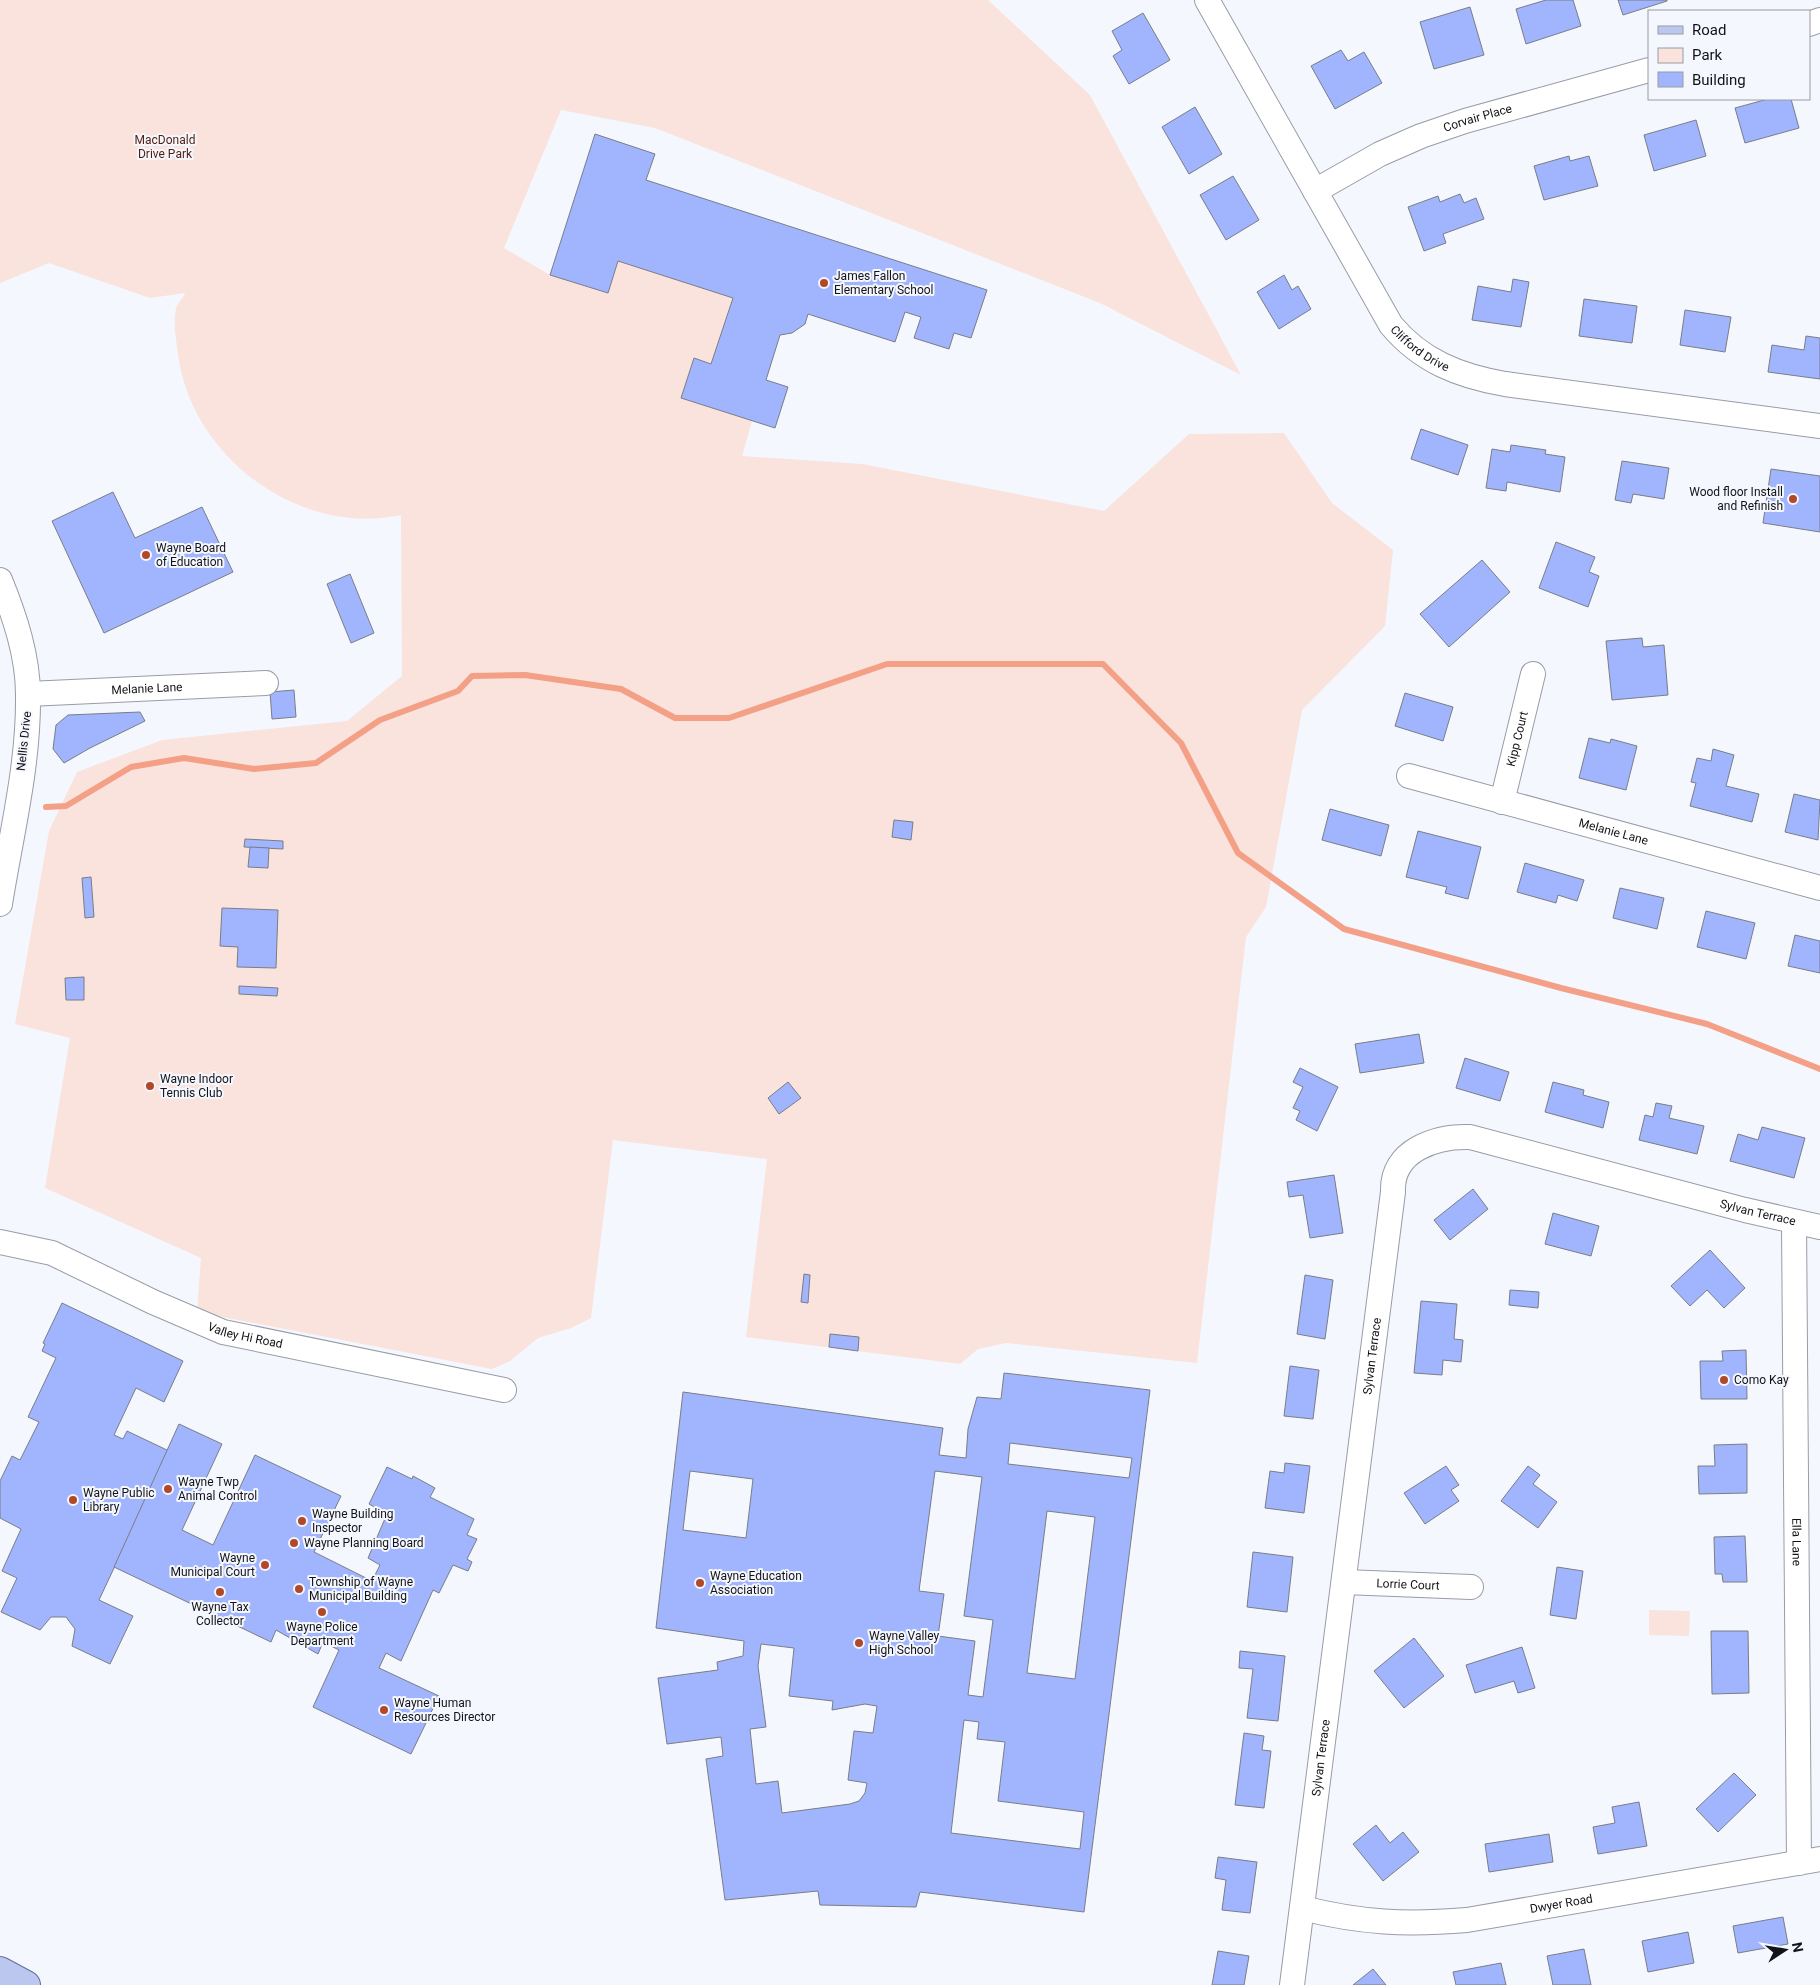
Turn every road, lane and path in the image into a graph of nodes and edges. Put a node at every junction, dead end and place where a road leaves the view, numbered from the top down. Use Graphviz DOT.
graph roads {
  1 [pos="1207,0"];
  2 [pos="1648,70"];
  3 [pos="1316,191"];
  4 [pos="1820,426"];
  5 [pos="0,580"];
  6 [pos="1532,674"];
  7 [pos="266,683"];
  8 [pos="28,694"];
  9 [pos="1409,776"];
  10 [pos="1502,802"];
  11 [pos="1820,888"];
  12 [pos="0,904"];
  13 [pos="1794,1222"];
  14 [pos="1820,1227"];
  15 [pos="0,1242"];
  16 [pos="504,1390"];
  17 [pos="1344,1582"];
  18 [pos="1471,1587"];
  19 [pos="1809,1861"];
  20 [pos="1302,1908"];
  21 [pos="0,1971"];
  22 [pos="26,1985"];
  23 [pos="1292,1985"];
  1 -- 3 [label="street, Clifford Drive"];
  2 -- 3 [label="street, Corvair Place"];
  3 -- 4 [label="street, Clifford Drive"];
  5 -- 8 [label="street, Nellis Drive"];
  6 -- 10 [label="street, Kipp Court"];
  7 -- 8 [label="street, Melanie Lane"];
  8 -- 12 [label="street, Nellis Drive"];
  9 -- 10 [label="street, Melanie Lane"];
  10 -- 11 [label="street, Melanie Lane"];
  13 -- 14 [label="street, Sylvan Terrace"];
  13 -- 17 [label="street, Sylvan Terrace"];
  13 -- 19 [label="street, Ella Lane"];
  15 -- 16 [label="street, Valley Hi Road"];
  17 -- 18 [label="street, Lorrie Court"];
  17 -- 20 [label="street, Sylvan Terrace"];
  19 -- 20 [label="street, Dwyer Road"];
  20 -- 23 [label="street, Sylvan Terrace"];
  21 -- 22 [label="main road"];
}
